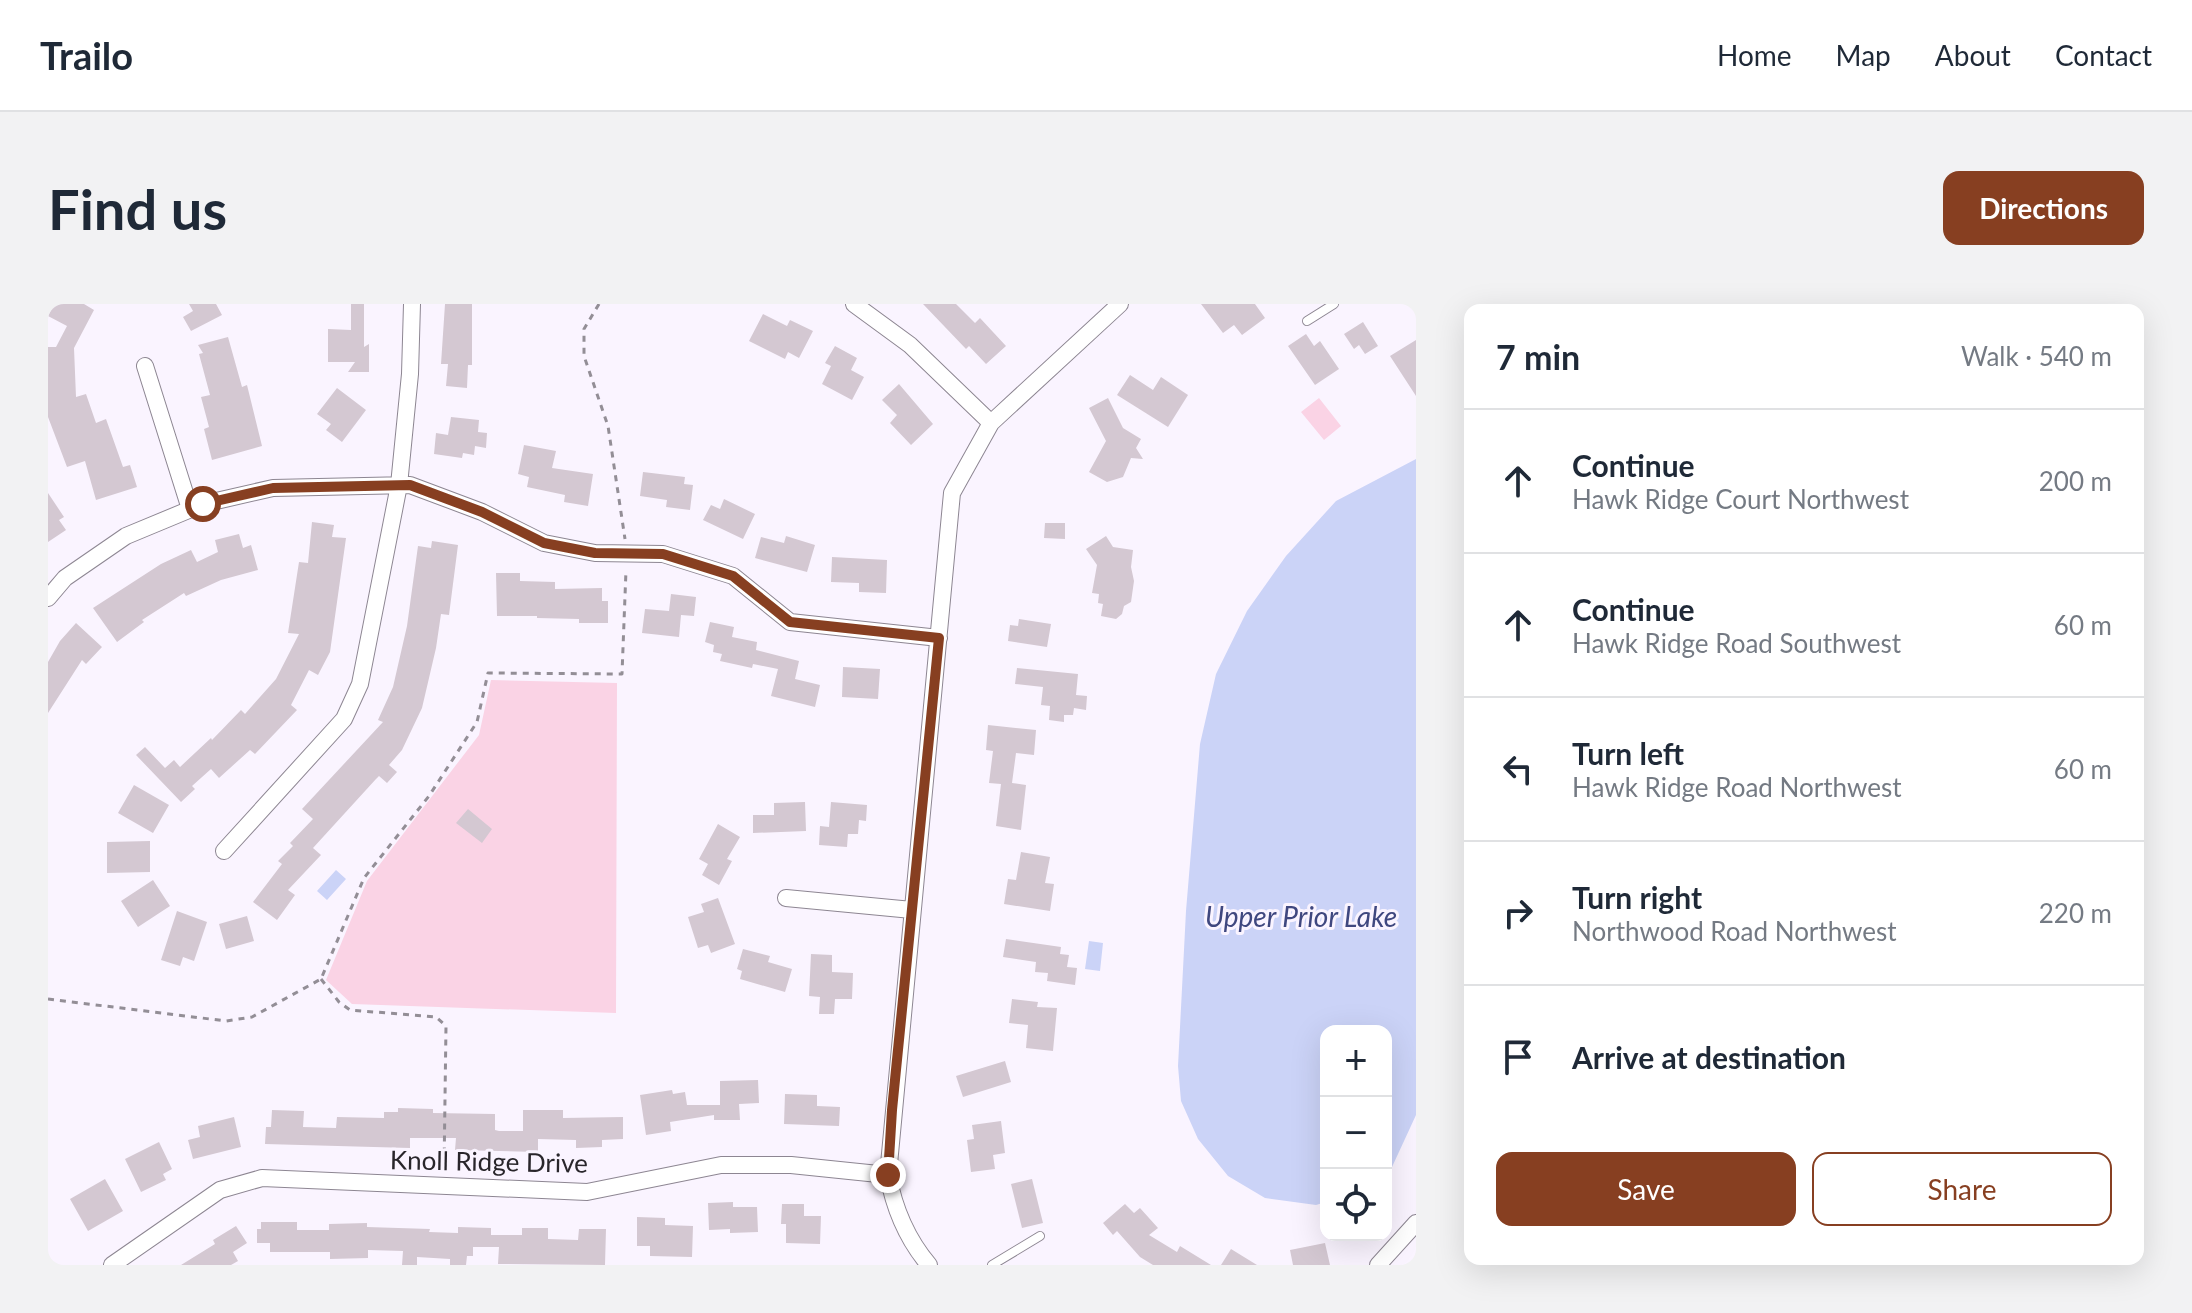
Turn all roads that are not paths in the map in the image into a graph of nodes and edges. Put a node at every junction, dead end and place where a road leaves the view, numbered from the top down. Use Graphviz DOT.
graph roads {
  1 [pos="412,304"];
  2 [pos="854,304"];
  3 [pos="1120,304"];
  4 [pos="1334,304"];
  5 [pos="1307,321"];
  6 [pos="145,366"];
  7 [pos="991,423"];
  8 [pos="399,485"];
  9 [pos="190,509"];
  10 [pos="48,598"];
  11 [pos="939,638"];
  12 [pos="224,851"];
  13 [pos="786,898"];
  14 [pos="912,910"];
  15 [pos="888,1175"];
  16 [pos="1416,1223"];
  17 [pos="1040,1236"];
  18 [pos="112,1265"];
  19 [pos="929,1265"];
  20 [pos="992,1265"];
  21 [pos="1378,1265"];
  1 -- 8 [label="street"];
  2 -- 7 [label="street"];
  3 -- 7 [label="street"];
  4 -- 5 [label="lane"];
  6 -- 9 [label="street"];
  7 -- 11 [label="street"];
  8 -- 9 [label="street"];
  8 -- 11 [label="street"];
  8 -- 12 [label="street"];
  9 -- 10 [label="street"];
  11 -- 14 [label="street"];
  13 -- 14 [label="street"];
  14 -- 15 [label="street"];
  15 -- 18 [label="street, Knoll Ridge Drive"];
  15 -- 19 [label="street"];
  16 -- 21 [label="street"];
  17 -- 20 [label="lane"];
}
